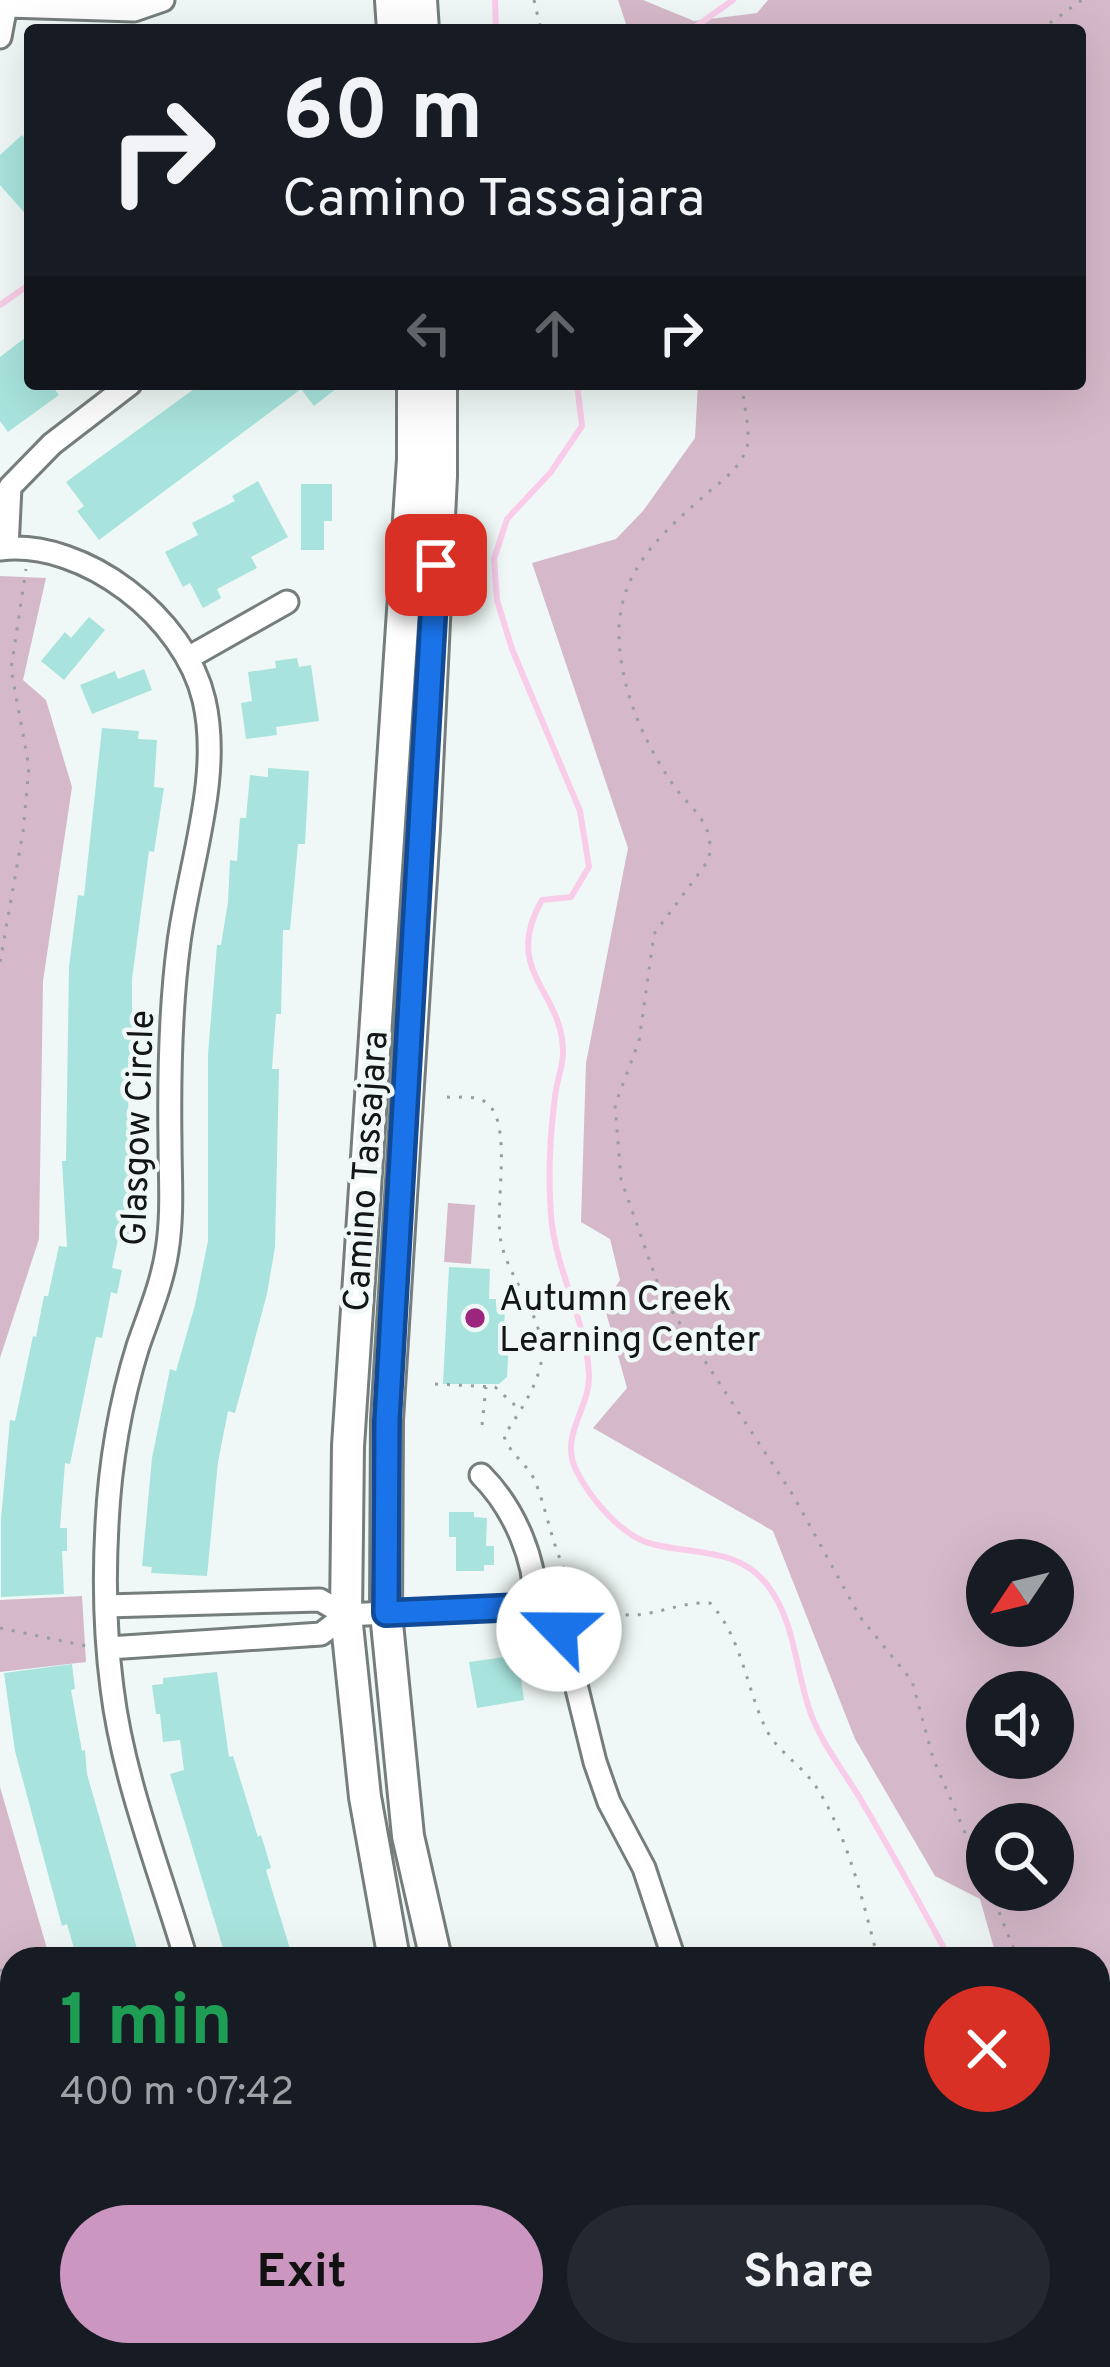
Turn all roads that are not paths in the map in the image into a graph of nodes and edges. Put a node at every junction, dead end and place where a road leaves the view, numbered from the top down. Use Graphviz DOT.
graph roads {
  1 [pos="164,0"];
  2 [pos="7,3"];
  3 [pos="0,38"];
  4 [pos="122,390"];
  5 [pos="413,390"];
  6 [pos="441,390"];
  7 [pos="12,549"];
  8 [pos="287,602"];
  9 [pos="188,658"];
  10 [pos="481,1474"];
  11 [pos="106,1606"];
  12 [pos="535,1610"];
  13 [pos="386,1613"];
  14 [pos="346,1615"];
  15 [pos="109,1648"];
  16 [pos="182,1947"];
  17 [pos="392,1947"];
  18 [pos="433,1947"];
  19 [pos="670,1947"];
  1 -- 2 [label="street"];
  2 -- 3 [label="street"];
  4 -- 7 [label="street"];
  5 -- 14 [label="main road, Camino Tassajara"];
  6 -- 13 [label="main road, Camino Tassajara"];
  7 -- 9 [label="street, Glasgow Circle"];
  8 -- 9 [label="street"];
  9 -- 11 [label="street, Glasgow Circle"];
  10 -- 12 [label="street"];
  11 -- 14 [label="street"];
  11 -- 15 [label="street, Glasgow Circle"];
  12 -- 13 [label="street"];
  12 -- 19 [label="street"];
  13 -- 14 [label="street"];
  13 -- 18 [label="main road, Camino Tassajara"];
  14 -- 15 [label="street"];
  14 -- 17 [label="main road, Camino Tassajara"];
  15 -- 16 [label="street, Glasgow Circle"];
}
